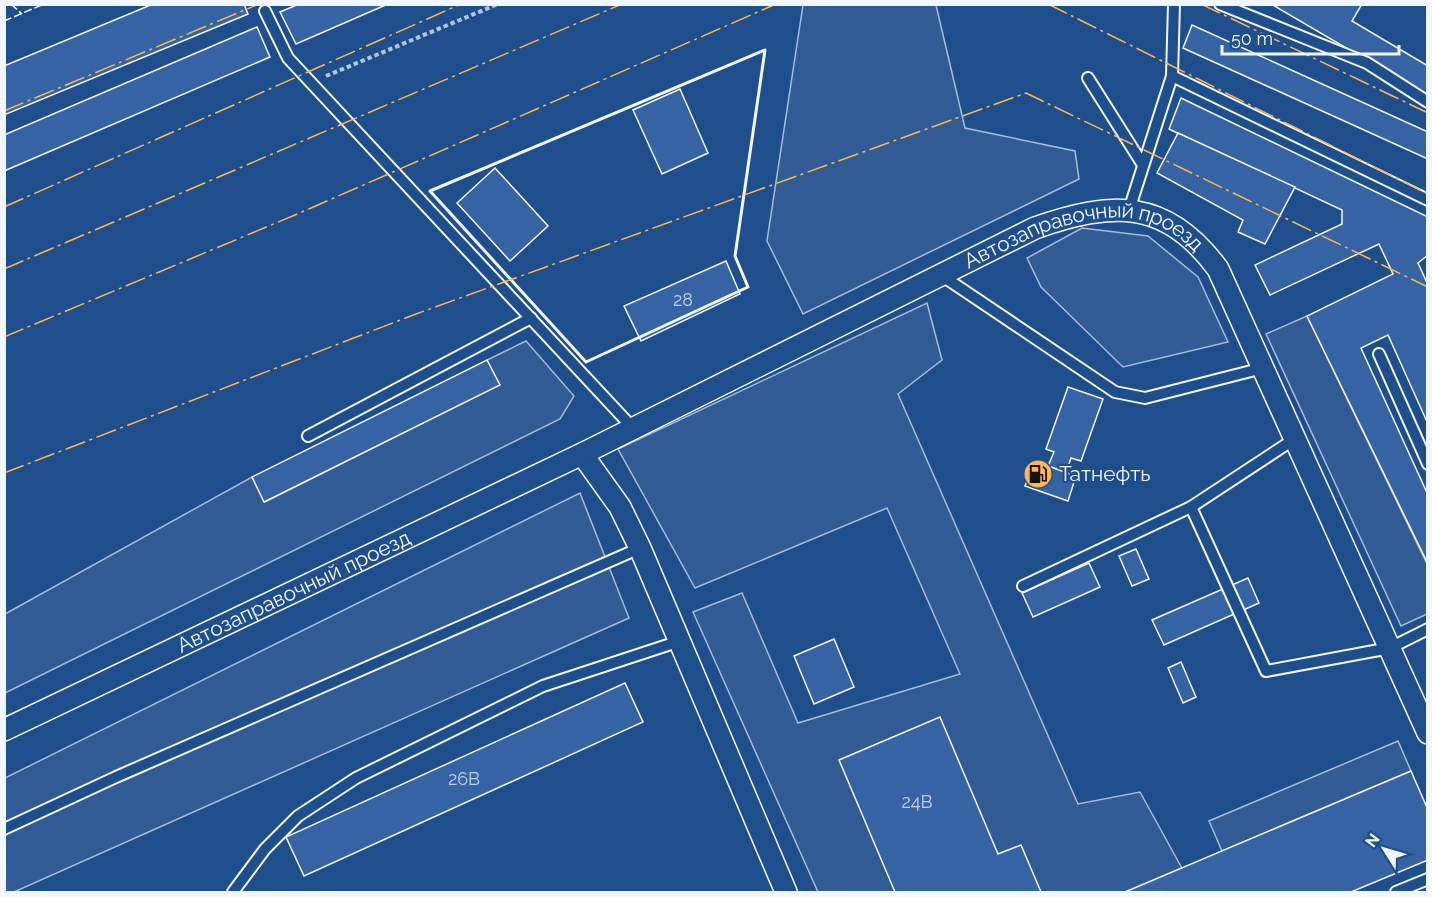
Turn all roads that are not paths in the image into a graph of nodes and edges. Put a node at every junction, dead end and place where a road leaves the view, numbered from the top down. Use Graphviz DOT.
graph roads {
  1 [pos="1174,4"];
  2 [pos="1220,4"];
  3 [pos="265,11"];
  4 [pos="1172,76"];
  5 [pos="1088,78"];
  6 [pos="1428,102"];
  7 [pos="1143,165"];
  8 [pos="1428,200"];
  9 [pos="1129,210"];
  10 [pos="940,275"];
  11 [pos="531,318"];
  12 [pos="1380,354"];
  13 [pos="1263,368"];
  14 [pos="632,427"];
  15 [pos="308,436"];
  16 [pos="1296,438"];
  17 [pos="582,454"];
  18 [pos="1428,464"];
  19 [pos="1191,507"];
  20 [pos="640,548"];
  21 [pos="1023,586"];
  22 [pos="1428,629"];
  23 [pos="680,641"];
  24 [pos="1390,648"];
  25 [pos="4,730"];
  26 [pos="1427,731"];
  27 [pos="4,830"];
  28 [pos="1428,879"];
  29 [pos="233,892"];
  30 [pos="786,892"];
  31 [pos="1396,892"];
  1 -- 4 [label="lane"];
  2 -- 6 [label="lane"];
  3 -- 11 [label="lane"];
  4 -- 7 [label="lane"];
  4 -- 8 [label="lane"];
  5 -- 7 [label="lane"];
  7 -- 9 [label="lane"];
  9 -- 10 [label="street, Автозаправочный проезд"];
  9 -- 13 [label="street, Автозаправочный проезд"];
  10 -- 13 [label="lane"];
  10 -- 14 [label="street, Автозаправочный проезд"];
  11 -- 14 [label="lane"];
  11 -- 15 [label="lane"];
  12 -- 18 [label="lane"];
  13 -- 16 [label="street, Автозаправочный проезд"];
  14 -- 17 [label="street, Автозаправочный проезд"];
  16 -- 19 [label="lane"];
  16 -- 24 [label="street, Автозаправочный проезд"];
  17 -- 20 [label="street"];
  17 -- 25 [label="street, Автозаправочный проезд"];
  19 -- 21 [label="lane"];
  19 -- 24 [label="lane"];
  20 -- 23 [label="street"];
  20 -- 27 [label="lane"];
  22 -- 24 [label="lane"];
  23 -- 29 [label="lane"];
  23 -- 30 [label="street"];
  24 -- 26 [label="street, Автозаправочный проезд"];
  28 -- 31 [label="lane"];
}
